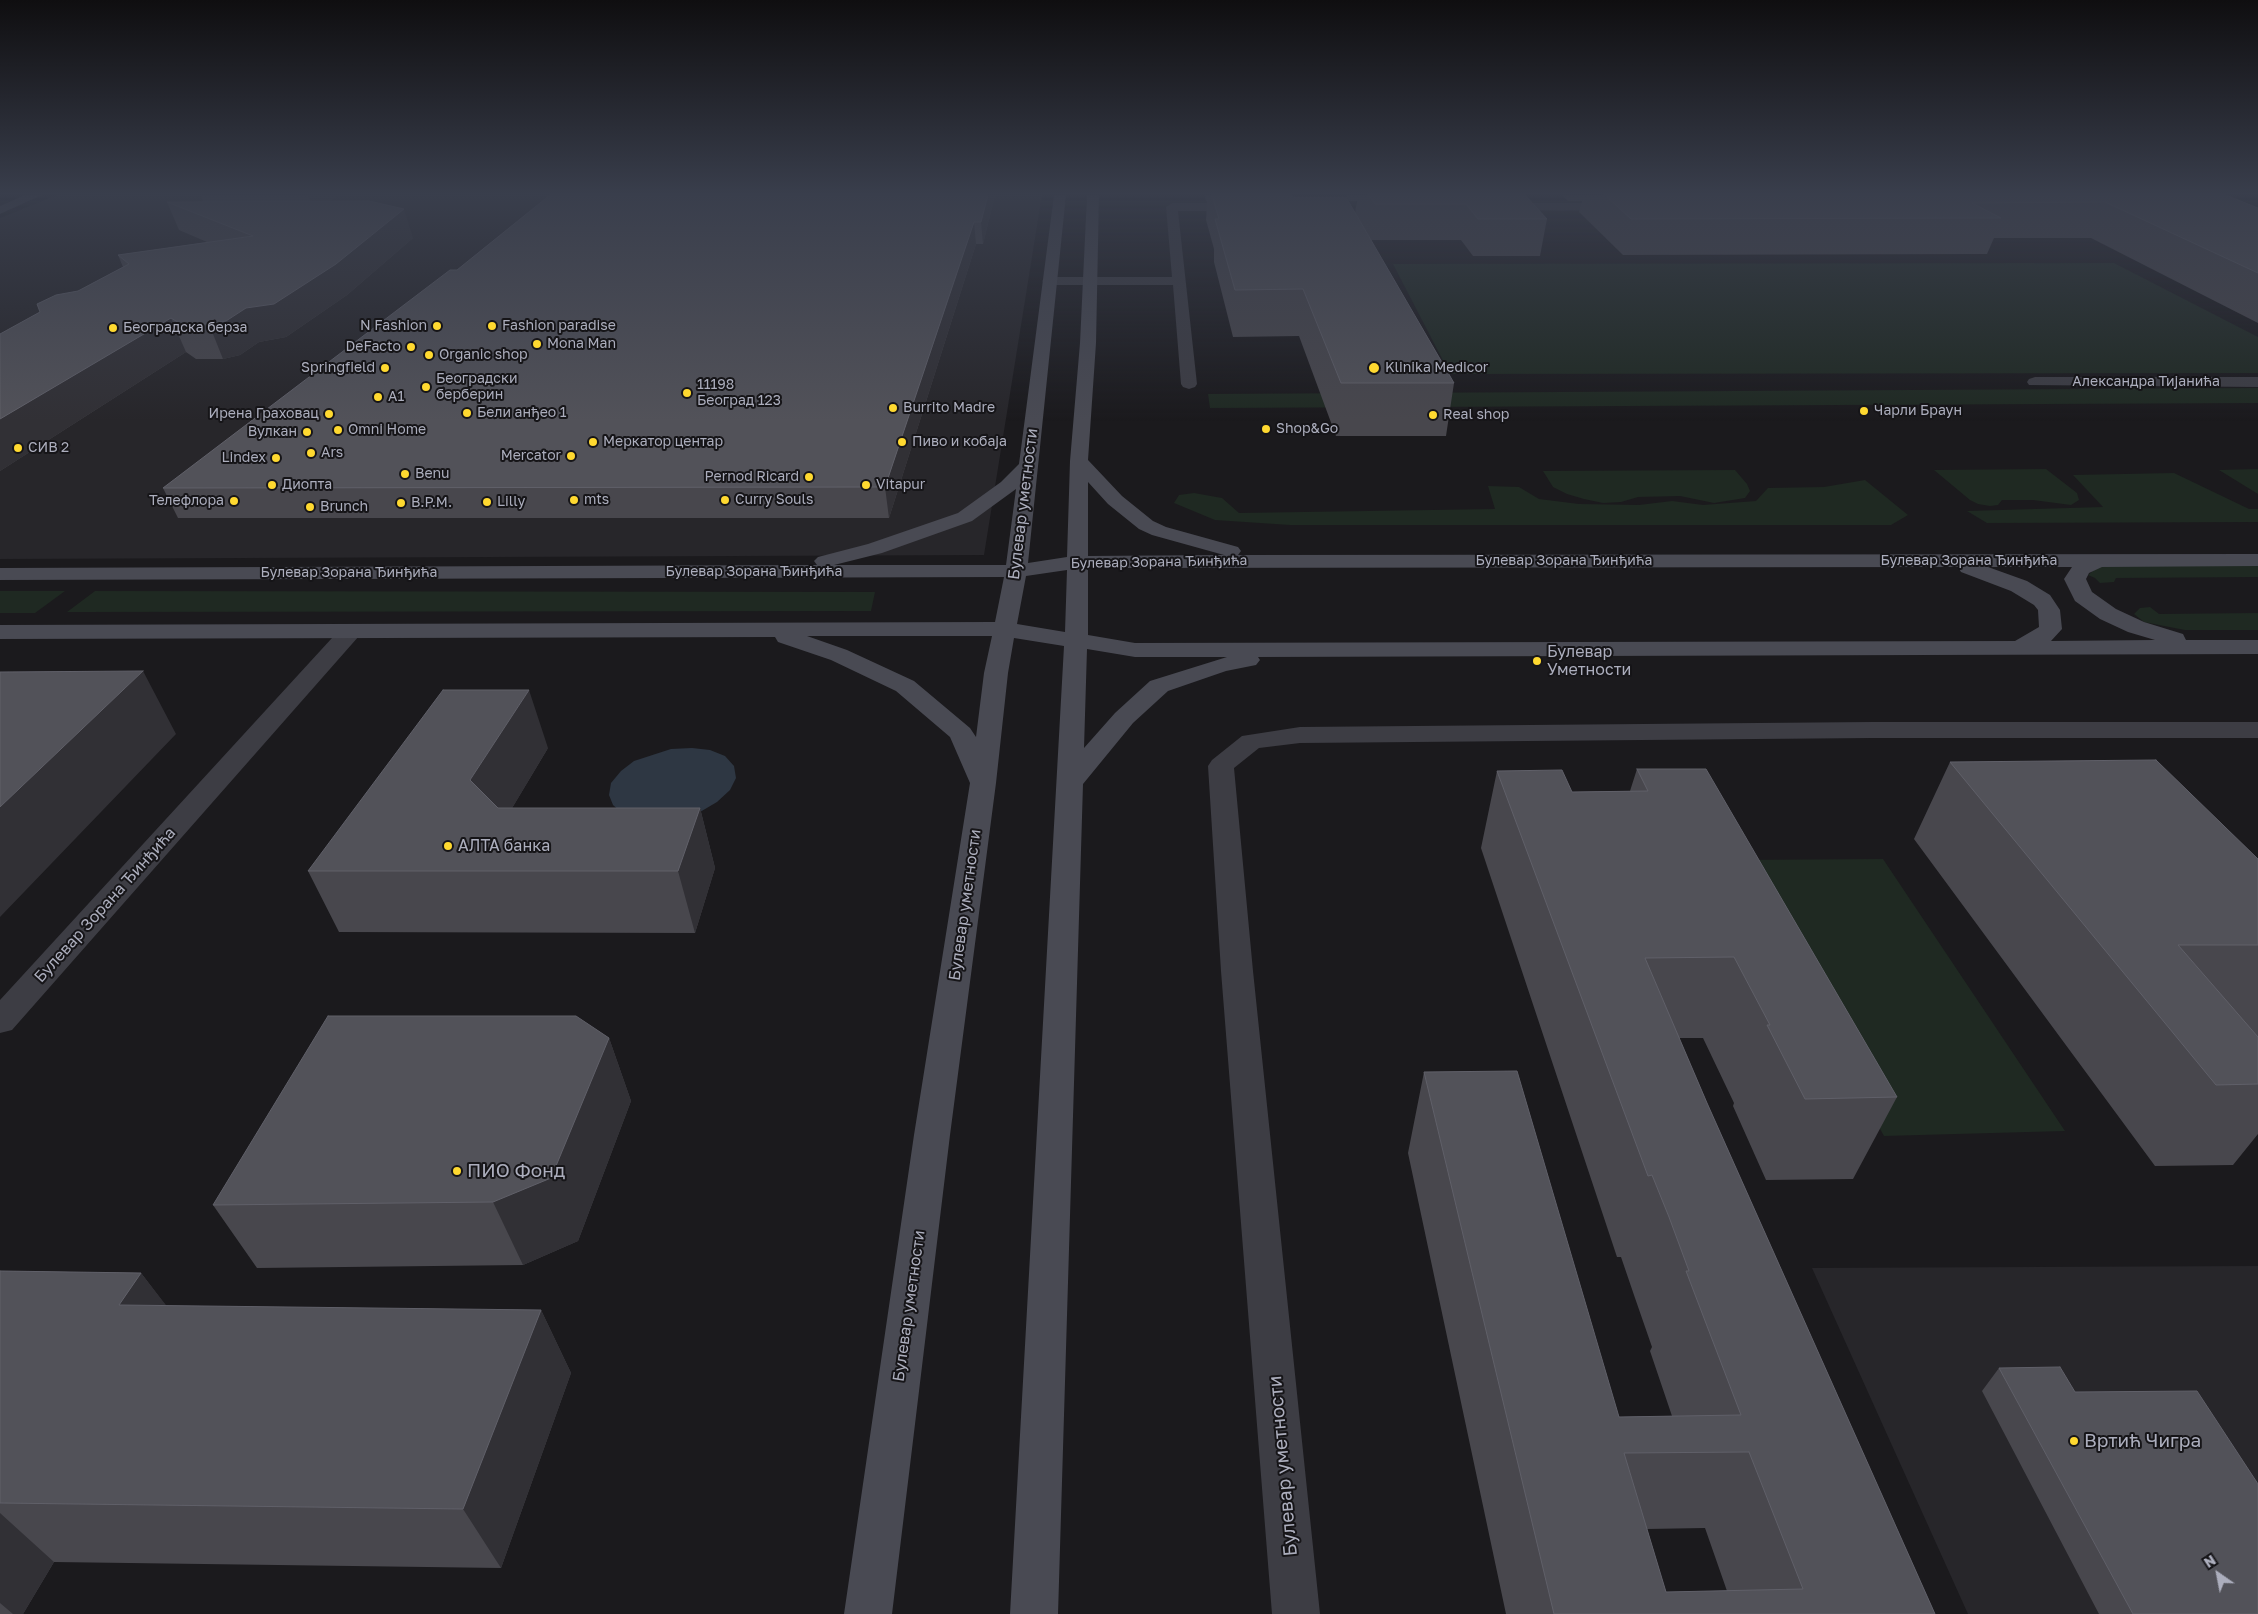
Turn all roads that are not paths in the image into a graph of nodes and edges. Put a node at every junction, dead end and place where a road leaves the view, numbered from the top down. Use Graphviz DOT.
graph roads {
  1 [pos="1051,270"];
  2 [pos="1091,270"];
  3 [pos="1178,270"];
  4 [pos="1050,276"];
  5 [pos="1091,276"];
  6 [pos="1179,276"];
  7 [pos="2034,382"];
  8 [pos="2258,382"];
  9 [pos="1189,384"];
  10 [pos="1079,461"];
  11 [pos="1028,466"];
  12 [pos="2099,560"];
  13 [pos="2258,560"];
  14 [pos="1284,561"];
  15 [pos="1936,561"];
  16 [pos="1075,562"];
  17 [pos="1016,571"];
  18 [pos="781,572"];
  19 [pos="0,574"];
  20 [pos="766,630"];
  21 [pos="1004,630"];
  22 [pos="351,631"];
  23 [pos="0,632"];
  24 [pos="1076,639"];
  25 [pos="2019,647"];
  26 [pos="2205,647"];
  27 [pos="2258,647"];
  28 [pos="1316,649"];
  29 [pos="2258,730"];
  30 [pos="983,783"];
  31 [pos="1070,785"];
  32 [pos="6,1007"];
  33 [pos="868,1614"];
  34 [pos="1034,1614"];
  35 [pos="1296,1614"];
  1 -- 4 [label="street, Булевар уметности"];
  2 -- 5 [label="street"];
  3 -- 6 [label="street"];
  4 -- 5 [label="street"];
  4 -- 11 [label="street, Булевар уметности"];
  5 -- 6 [label="street"];
  5 -- 10 [label="street"];
  6 -- 9 [label="street"];
  7 -- 8 [label="street, Александра Тијанића"];
  10 -- 14 [label="street"];
  10 -- 16 [label="street"];
  11 -- 17 [label="street, Булевар уметности"];
  11 -- 18 [label="street"];
  12 -- 13 [label="street, Булевар Зорана Ђинђића"];
  12 -- 15 [label="street, Булевар Зорана Ђинђића"];
  12 -- 26 [label="street"];
  14 -- 15 [label="street, Булевар Зорана Ђинђића"];
  14 -- 16 [label="street, Булевар Зорана Ђинђића"];
  15 -- 25 [label="street"];
  16 -- 17 [label="street, Булевар Зорана Ђинђића"];
  16 -- 24 [label="street"];
  17 -- 18 [label="street, Булевар Зорана Ђинђића"];
  17 -- 21 [label="street, Булевар уметности"];
  18 -- 19 [label="street, Булевар Зорана Ђинђића"];
  20 -- 21 [label="street"];
  20 -- 22 [label="street"];
  20 -- 30 [label="street"];
  21 -- 24 [label="street"];
  21 -- 30 [label="street, Булевар уметности"];
  22 -- 23 [label="street"];
  22 -- 32 [label="street, Булевар Зорана Ђинђића"];
  24 -- 28 [label="street"];
  24 -- 31 [label="street"];
  25 -- 26 [label="street"];
  25 -- 28 [label="street"];
  26 -- 27 [label="street"];
  28 -- 31 [label="street"];
  29 -- 35 [label="street, Булевар уметности"];
  30 -- 33 [label="street, Булевар уметности"];
  31 -- 34 [label="street"];
}
